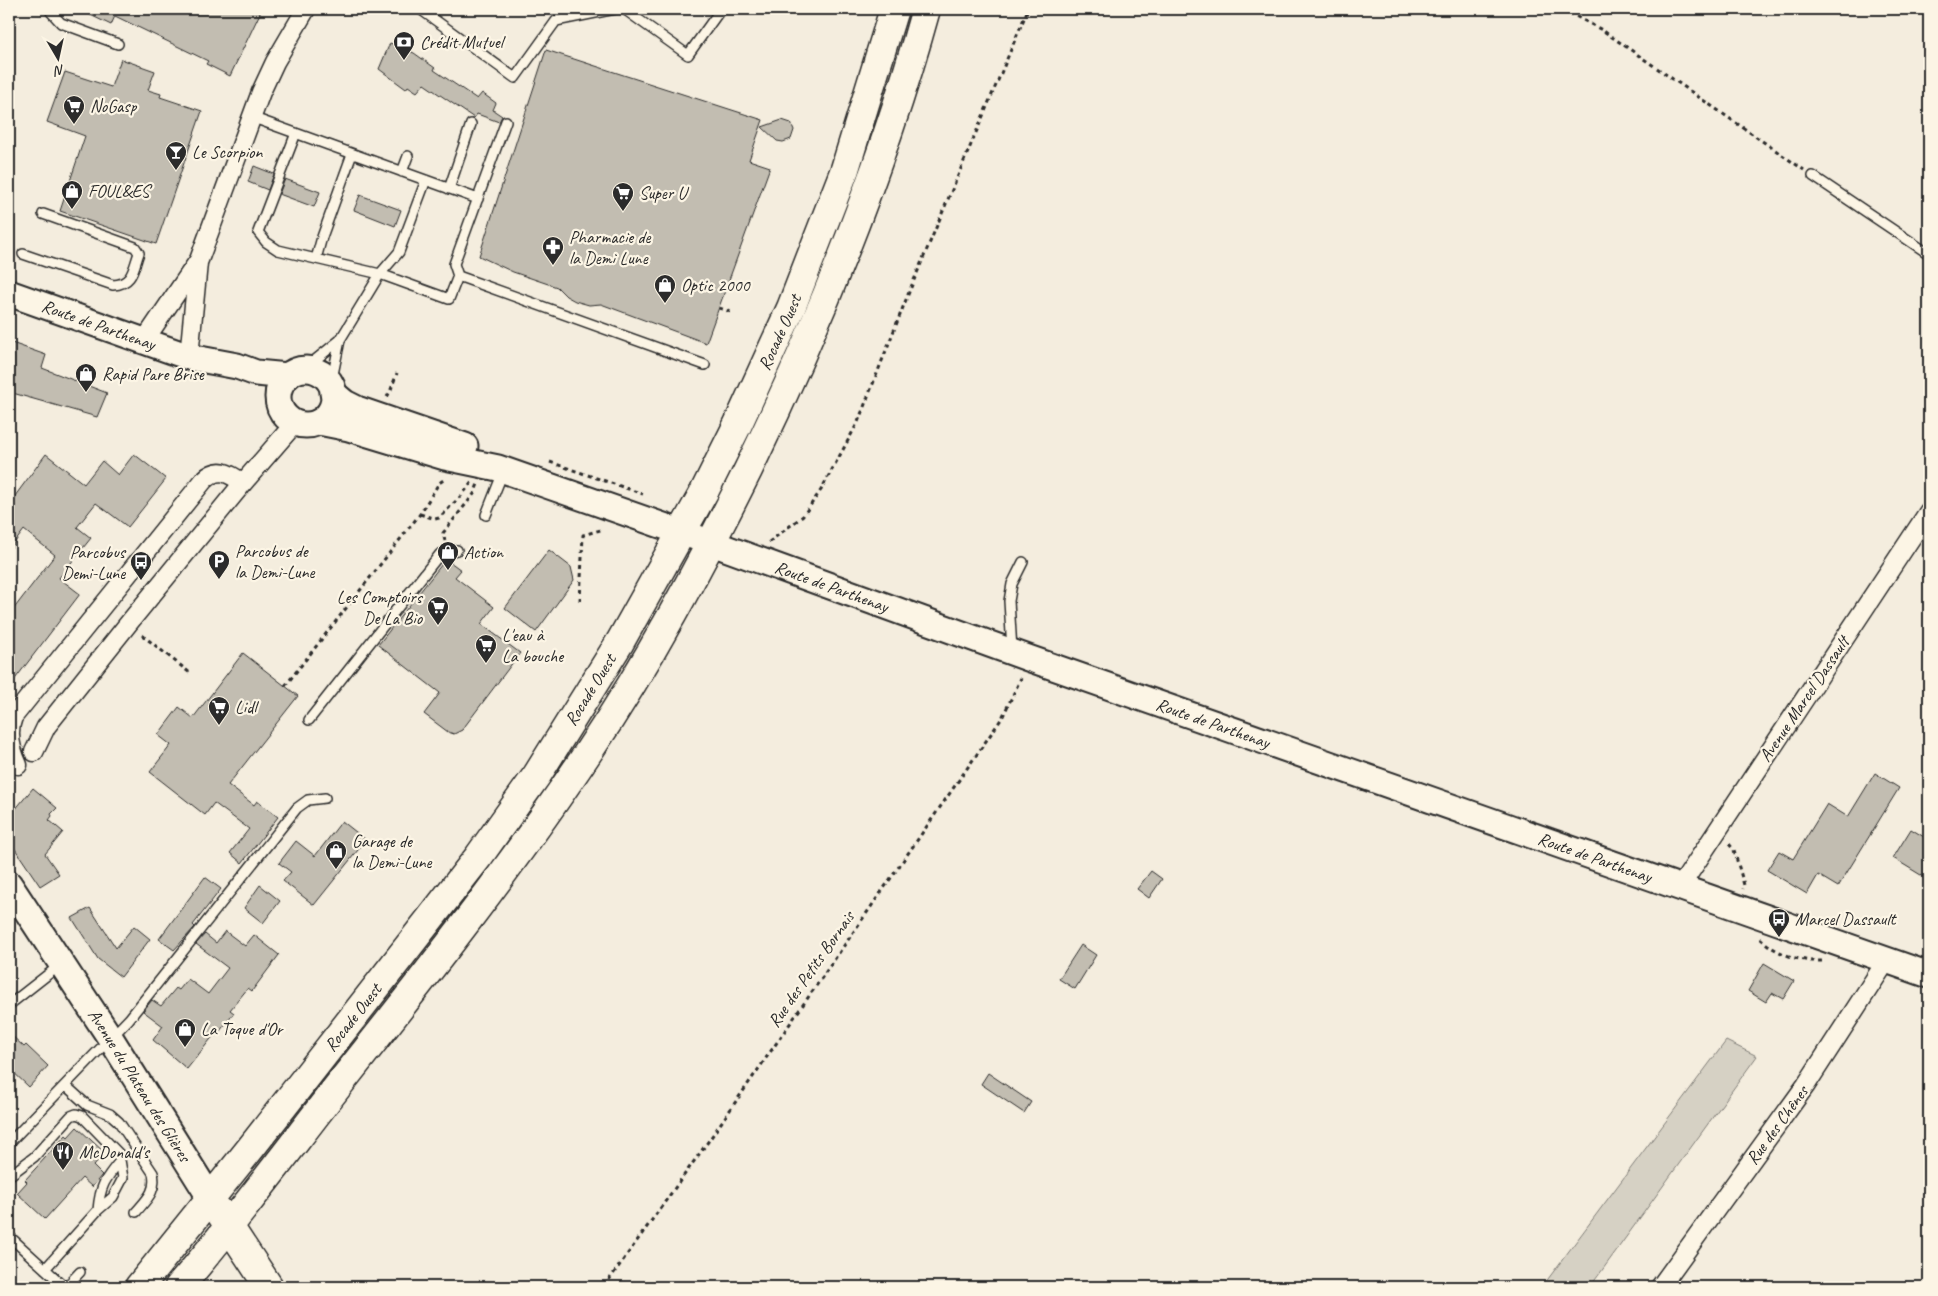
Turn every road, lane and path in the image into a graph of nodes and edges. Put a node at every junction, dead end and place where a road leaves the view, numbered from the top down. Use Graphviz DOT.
graph roads {
  1 [pos="53,9"];
  2 [pos="306,9"];
  3 [pos="420,9"];
  4 [pos="615,9"];
  5 [pos="624,9"];
  6 [pos="720,9"];
  7 [pos="894,9"];
  8 [pos="926,9"];
  9 [pos="1028,9"];
  10 [pos="1562,9"];
  11 [pos="118,44"];
  12 [pos="251,117"];
  13 [pos="506,121"];
  14 [pos="471,124"];
  15 [pos="296,133"];
  16 [pos="352,154"];
  17 [pos="408,156"];
  18 [pos="402,172"];
  19 [pos="1813,176"];
  20 [pos="426,180"];
  21 [pos="448,189"];
  22 [pos="478,199"];
  23 [pos="43,214"];
  24 [pos="23,254"];
  25 [pos="1929,254"];
  26 [pos="199,260"];
  27 [pos="316,260"];
  28 [pos="380,274"];
  29 [pos="458,276"];
  30 [pos="9,293"];
  31 [pos="718,308"];
  32 [pos="732,312"];
  33 [pos="340,340"];
  34 [pos="144,341"];
  35 [pos="189,356"];
  36 [pos="705,365"];
  37 [pos="296,373"];
  38 [pos="397,373"];
  39 [pos="332,388"];
  40 [pos="385,400"];
  41 [pos="279,403"];
  42 [pos="307,422"];
  43 [pos="501,469"];
  44 [pos="243,483"];
  45 [pos="439,483"];
  46 [pos="1929,512"];
  47 [pos="420,514"];
  48 [pos="486,515"];
  49 [pos="610,530"];
  50 [pos="683,532"];
  51 [pos="712,543"];
  52 [pos="453,551"];
  53 [pos="744,555"];
  54 [pos="1023,562"];
  55 [pos="580,602"];
  56 [pos="128,624"];
  57 [pos="1020,655"];
  58 [pos="190,673"];
  59 [pos="286,686"];
  60 [pos="309,720"];
  61 [pos="34,752"];
  62 [pos="18,765"];
  63 [pos="325,798"];
  64 [pos="9,884"];
  65 [pos="1680,887"];
  66 [pos="1887,960"];
  67 [pos="62,964"];
  68 [pos="1929,975"];
  69 [pos="9,1005"];
  70 [pos="110,1039"];
  71 [pos="64,1084"];
  72 [pos="9,1143"];
  73 [pos="120,1161"];
  74 [pos="9,1176"];
  75 [pos="211,1199"];
  76 [pos="98,1210"];
  77 [pos="136,1212"];
  78 [pos="228,1226"];
  79 [pos="9,1236"];
  80 [pos="45,1269"];
  81 [pos="80,1272"];
  82 [pos="66,1287"];
  83 [pos="139,1287"];
  84 [pos="179,1287"];
  85 [pos="269,1287"];
  86 [pos="604,1287"];
  87 [pos="1660,1287"];
  1 -- 11 [label="lane"];
  2 -- 12 [label="street"];
  3 -- 4 [label="lane"];
  5 -- 6 [label="lane"];
  7 -- 50 [label="main road, Rocade Ouest"];
  8 -- 51 [label="main road, Rocade Ouest"];
  9 -- 53 [label="path"];
  10 -- 19 [label="path"];
  12 -- 15 [label="lane"];
  12 -- 26 [label="street"];
  13 -- 22 [label="lane"];
  14 -- 21 [label="lane"];
  15 -- 16 [label="lane"];
  15 -- 27 [label="lane"];
  16 -- 18 [label="lane"];
  16 -- 27 [label="lane"];
  17 -- 18 [label="lane"];
  18 -- 20 [label="lane"];
  19 -- 25 [label="lane"];
  20 -- 21 [label="lane"];
  20 -- 28 [label="lane"];
  21 -- 22 [label="lane"];
  22 -- 29 [label="lane"];
  23 -- 24 [label="lane"];
  26 -- 34 [label="street"];
  26 -- 35 [label="street"];
  27 -- 28 [label="lane"];
  28 -- 29 [label="lane"];
  28 -- 33 [label="lane"];
  29 -- 36 [label="lane"];
  30 -- 34 [label="main road, Route de Parthenay"];
  31 -- 32 [label="path"];
  33 -- 37 [label="lane"];
  33 -- 39 [label="lane"];
  34 -- 35 [label="main road, Route de Parthenay"];
  35 -- 37 [label="main road, Route de Parthenay"];
  35 -- 41 [label="main road, Route de Parthenay"];
  37 -- 39 [label="main road"];
  37 -- 41 [label="main road"];
  38 -- 40 [label="path"];
  39 -- 42 [label="main road"];
  39 -- 43 [label="main road, Route de Parthenay"];
  41 -- 42 [label="main road"];
  42 -- 43 [label="main road, Route de Parthenay"];
  42 -- 44 [label="street"];
  43 -- 48 [label="lane"];
  43 -- 50 [label="main road, Route de Parthenay"];
  44 -- 56 [label="street"];
  44 -- 62 [label="street"];
  45 -- 47 [label="path"];
  46 -- 65 [label="street, Avenue Marcel Dassault"];
  47 -- 52 [label="path"];
  47 -- 59 [label="path"];
  49 -- 55 [label="path"];
  50 -- 51 [label="main road, Route de Parthenay"];
  50 -- 75 [label="main road, Rocade Ouest"];
  51 -- 53 [label="main road, Route de Parthenay"];
  51 -- 78 [label="main road, Rocade Ouest"];
  52 -- 60 [label="lane"];
  53 -- 57 [label="main road, Route de Parthenay"];
  54 -- 57 [label="lane"];
  56 -- 58 [label="path"];
  56 -- 61 [label="street"];
  57 -- 65 [label="main road, Route de Parthenay"];
  57 -- 86 [label="path, Rue des Petits Bornais"];
  63 -- 70 [label="lane"];
  64 -- 67 [label="main road, Avenue du Plateau des Glières"];
  65 -- 66 [label="main road, Route de Parthenay"];
  66 -- 68 [label="main road, Route de Parthenay"];
  66 -- 87 [label="street, Rue des Chênes"];
  67 -- 69 [label="lane"];
  67 -- 70 [label="main road, Avenue du Plateau des Glières"];
  70 -- 71 [label="lane"];
  70 -- 75 [label="main road, Avenue du Plateau des Glières"];
  71 -- 72 [label="lane"];
  71 -- 77 [label="lane"];
  73 -- 74 [label="lane"];
  73 -- 76 [label="lane"];
  73 -- 76 [label="lane"];
  75 -- 78 [label="main road, Avenue du Plateau des Glières"];
  75 -- 83 [label="main road, Rocade Ouest"];
  76 -- 80 [label="lane"];
  78 -- 84 [label="main road, Rocade Ouest"];
  78 -- 85 [label="main road, Avenue du Plateau des Glières"];
  79 -- 80 [label="lane"];
  80 -- 82 [label="lane"];
  81 -- 82 [label="lane"];
}
